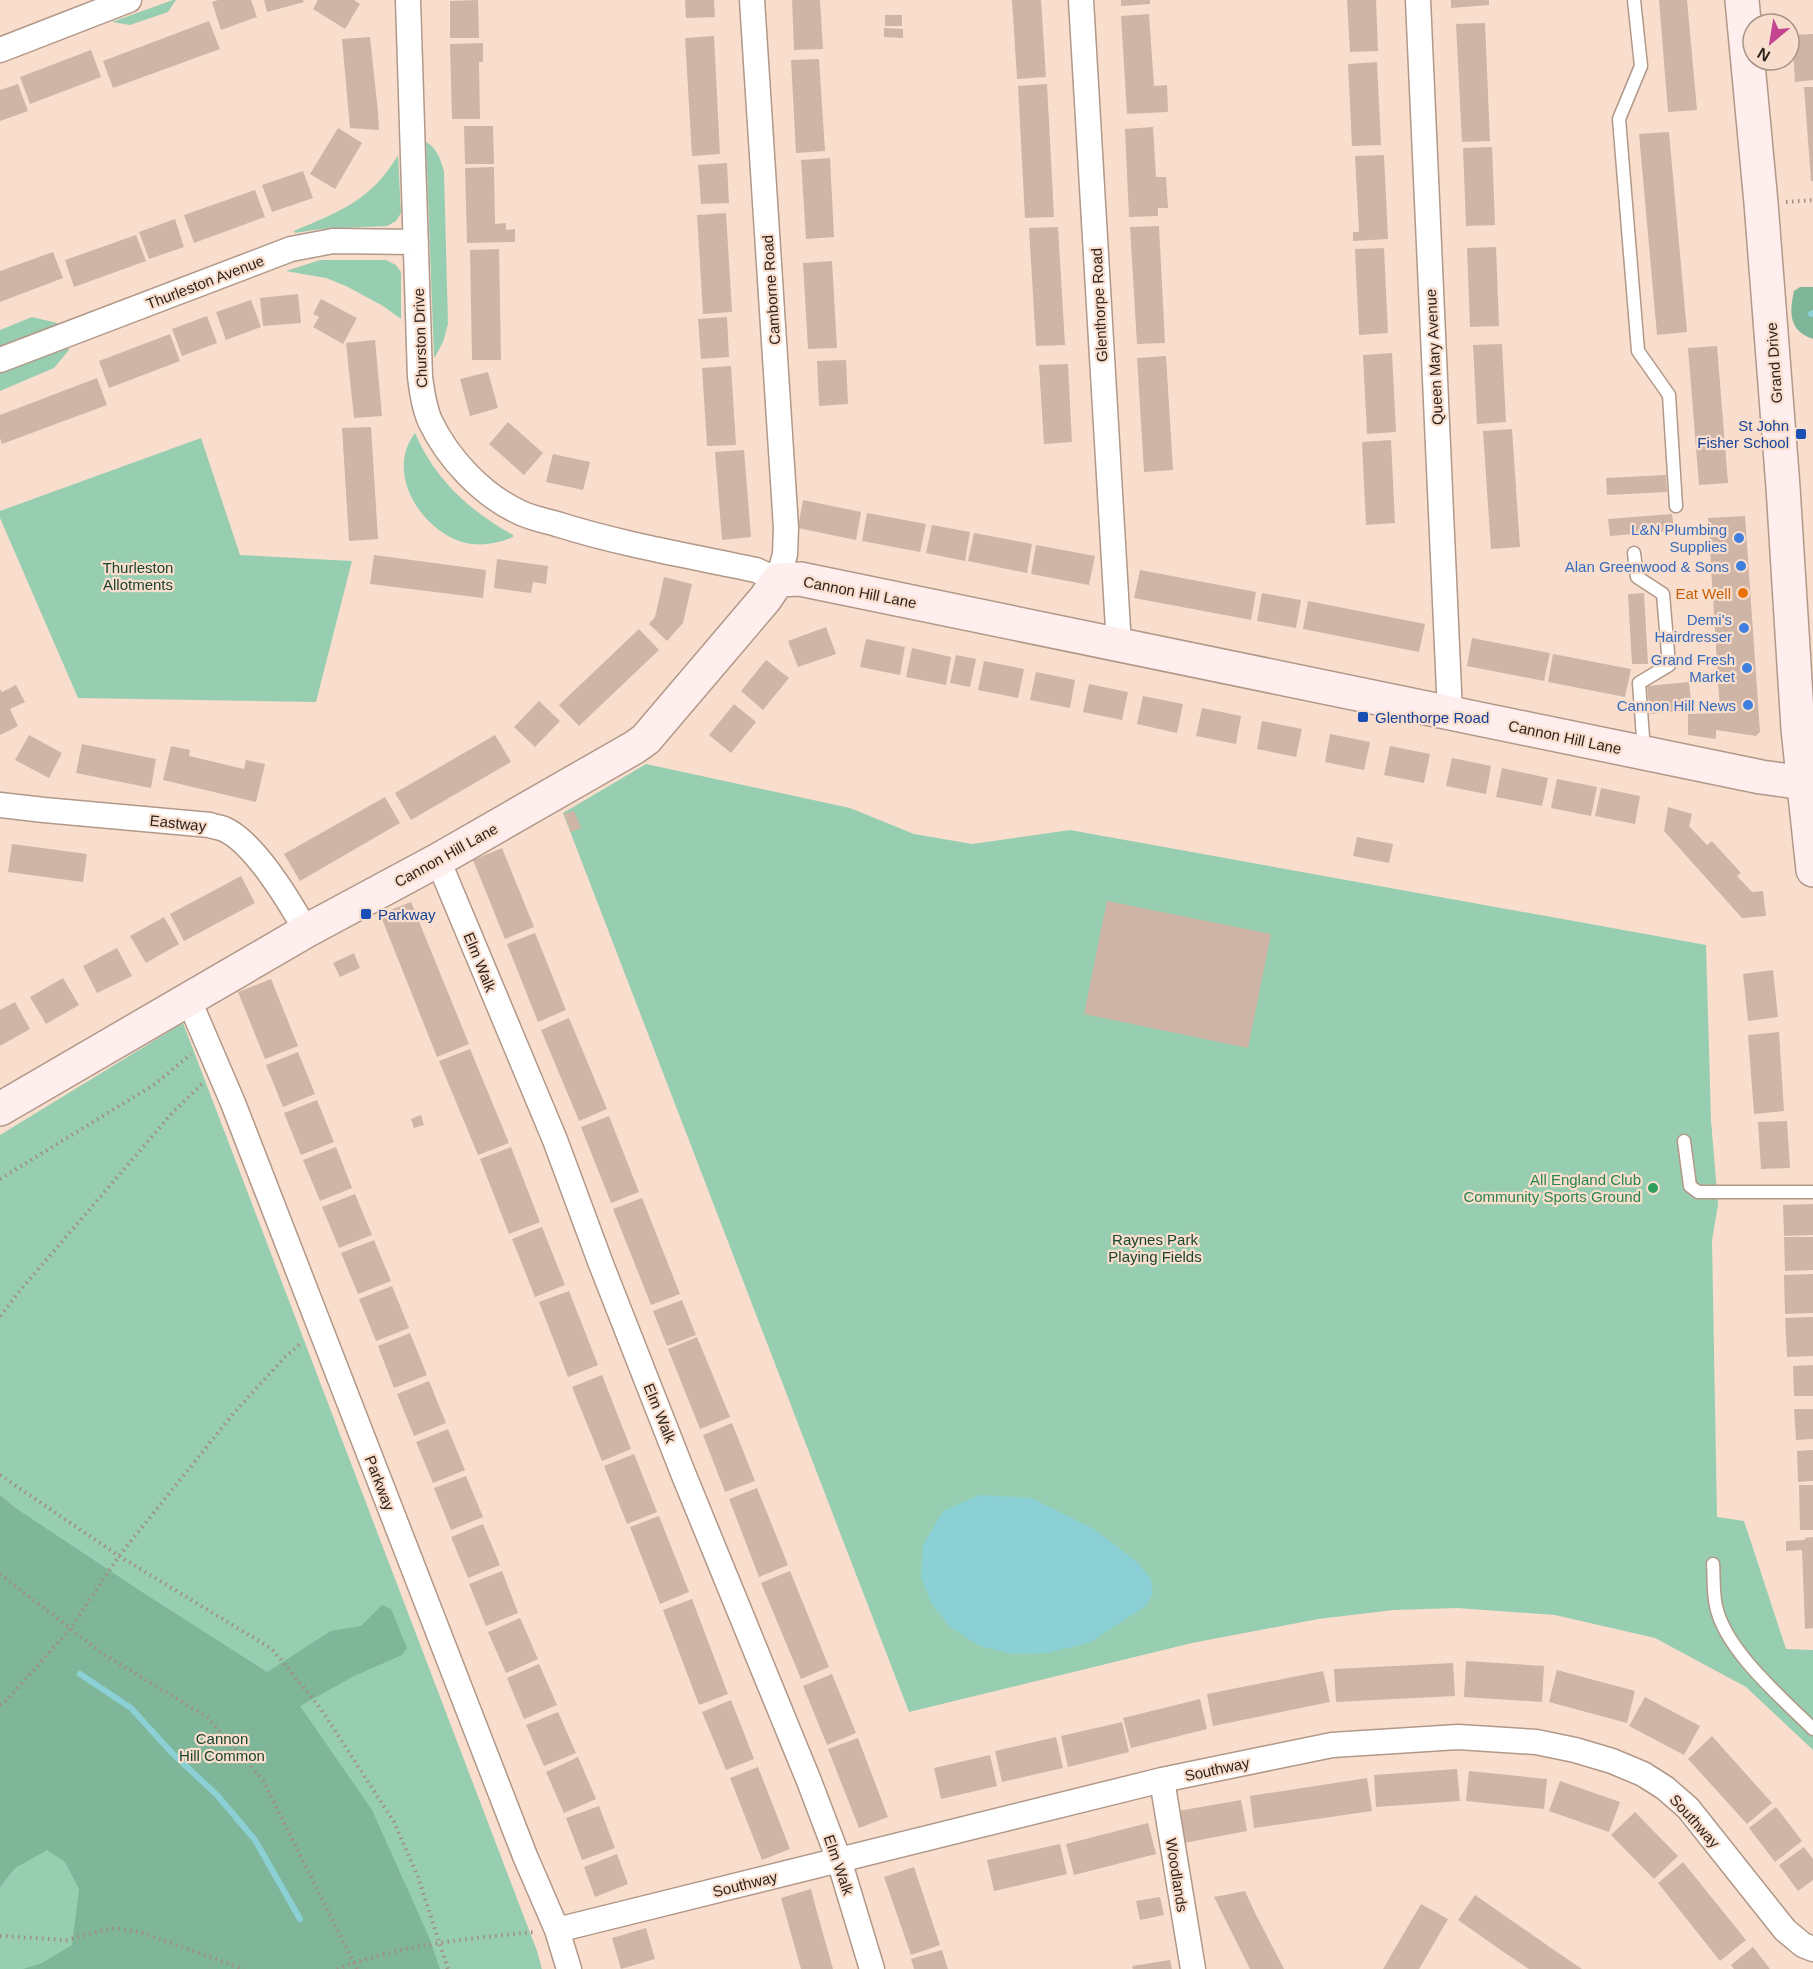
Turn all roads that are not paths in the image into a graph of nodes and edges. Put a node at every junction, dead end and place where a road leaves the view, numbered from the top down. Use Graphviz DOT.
graph roads {
  1 [pos="129,0"];
  2 [pos="408,0"];
  3 [pos="752,0"];
  4 [pos="1081,0"];
  5 [pos="1418,0"];
  6 [pos="1634,0"];
  7 [pos="1742,0"];
  8 [pos="0,50"];
  9 [pos="416,242"];
  10 [pos="0,360"];
  11 [pos="1676,506"];
  12 [pos="1634,553"];
  13 [pos="778,580"];
  14 [pos="1119,646"];
  15 [pos="1450,713"];
  16 [pos="1645,753"];
  17 [pos="1804,783"];
  18 [pos="0,805"];
  19 [pos="438,860"];
  20 [pos="1813,870"];
  21 [pos="306,931"];
  22 [pos="188,998"];
  23 [pos="0,1109"];
  24 [pos="1684,1141"];
  25 [pos="1813,1192"];
  26 [pos="1713,1564"];
  27 [pos="1813,1729"];
  28 [pos="1162,1780"];
  29 [pos="839,1860"];
  30 [pos="557,1930"];
  31 [pos="1813,1949"];
  32 [pos="569,1969"];
  33 [pos="872,1969"];
  34 [pos="1193,1969"];
  1 -- 8 [label="street"];
  2 -- 9 [label="street, Churston Drive"];
  3 -- 13 [label="street, Camborne Road"];
  4 -- 14 [label="street, Glenthorpe Road"];
  5 -- 15 [label="street, Queen Mary Avenue"];
  6 -- 11 [label="lane"];
  7 -- 17 [label="street, Grand Drive"];
  9 -- 10 [label="street, Thurleston Avenue"];
  9 -- 13 [label="street, Churston Drive"];
  12 -- 16 [label="lane"];
  13 -- 14 [label="street, Cannon Hill Lane"];
  13 -- 19 [label="street, Cannon Hill Lane"];
  14 -- 15 [label="street, Cannon Hill Lane"];
  15 -- 16 [label="street, Cannon Hill Lane"];
  16 -- 17 [label="street, Cannon Hill Lane"];
  17 -- 20 [label="street, Grand Drive"];
  18 -- 21 [label="street, Eastway"];
  19 -- 21 [label="street, Cannon Hill Lane"];
  19 -- 29 [label="street, Elm Walk"];
  21 -- 22 [label="street, Cannon Hill Lane"];
  22 -- 23 [label="street, Cannon Hill Lane"];
  22 -- 30 [label="street, Parkway"];
  24 -- 25 [label="lane"];
  26 -- 27 [label="lane"];
  28 -- 29 [label="street, Southway"];
  28 -- 31 [label="street, Southway"];
  28 -- 34 [label="street, Woodlands"];
  29 -- 30 [label="street, Southway"];
  29 -- 33 [label="street, Elm Walk"];
  30 -- 32 [label="street, Parkway"];
}
